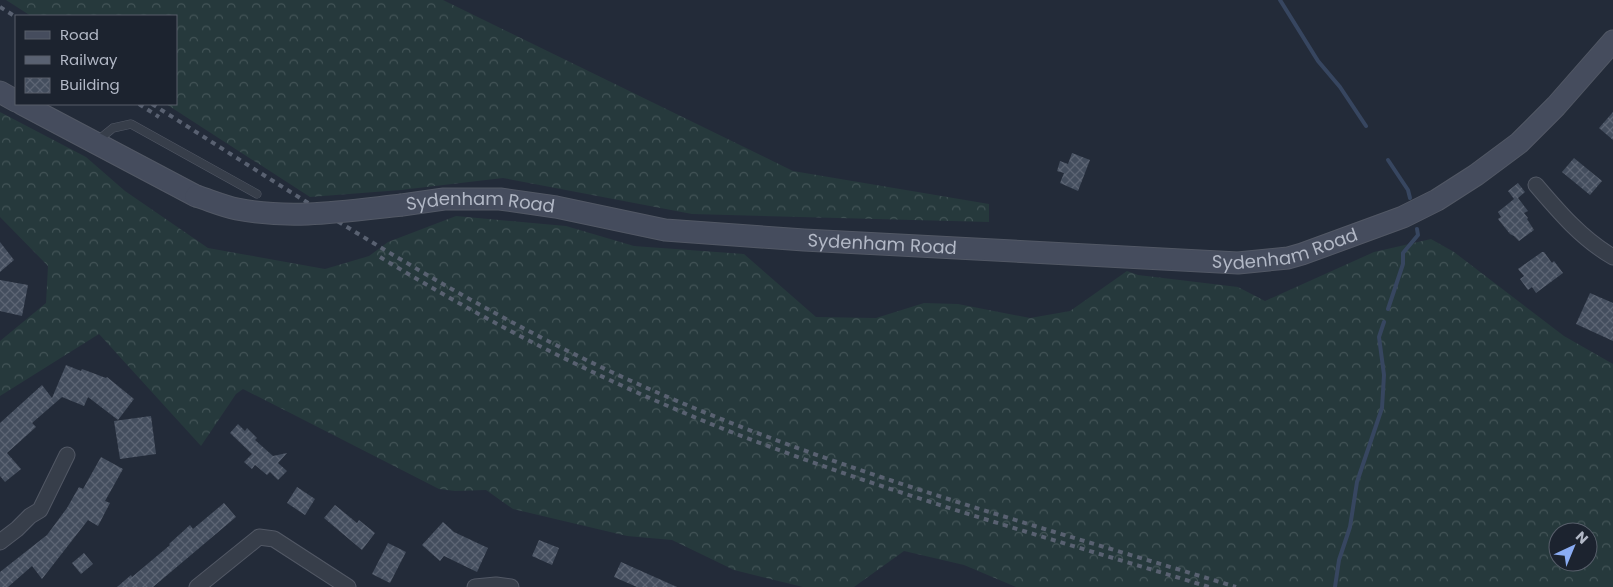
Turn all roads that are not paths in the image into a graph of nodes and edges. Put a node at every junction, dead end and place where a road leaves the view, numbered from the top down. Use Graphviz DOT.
graph roads {
  1 [pos="1613,41"];
  2 [pos="0,92"];
  3 [pos="15,100"];
  4 [pos="24,105"];
  5 [pos="96,142"];
  6 [pos="1536,185"];
  7 [pos="257,194"];
  8 [pos="1613,257"];
  9 [pos="66,455"];
  10 [pos="0,542"];
  11 [pos="197,587"];
  12 [pos="348,587"];
  13 [pos="475,587"];
  14 [pos="511,587"];
  1 -- 5 [label="main road, Sydenham Road, bridge"];
  2 -- 3 [label="main road"];
  4 -- 5 [label="main road, Sydenham Road"];
  5 -- 7 [label="lane"];
  6 -- 8 [label="street"];
  9 -- 10 [label="street"];
  11 -- 12 [label="street"];
  13 -- 14 [label="street"];
}
